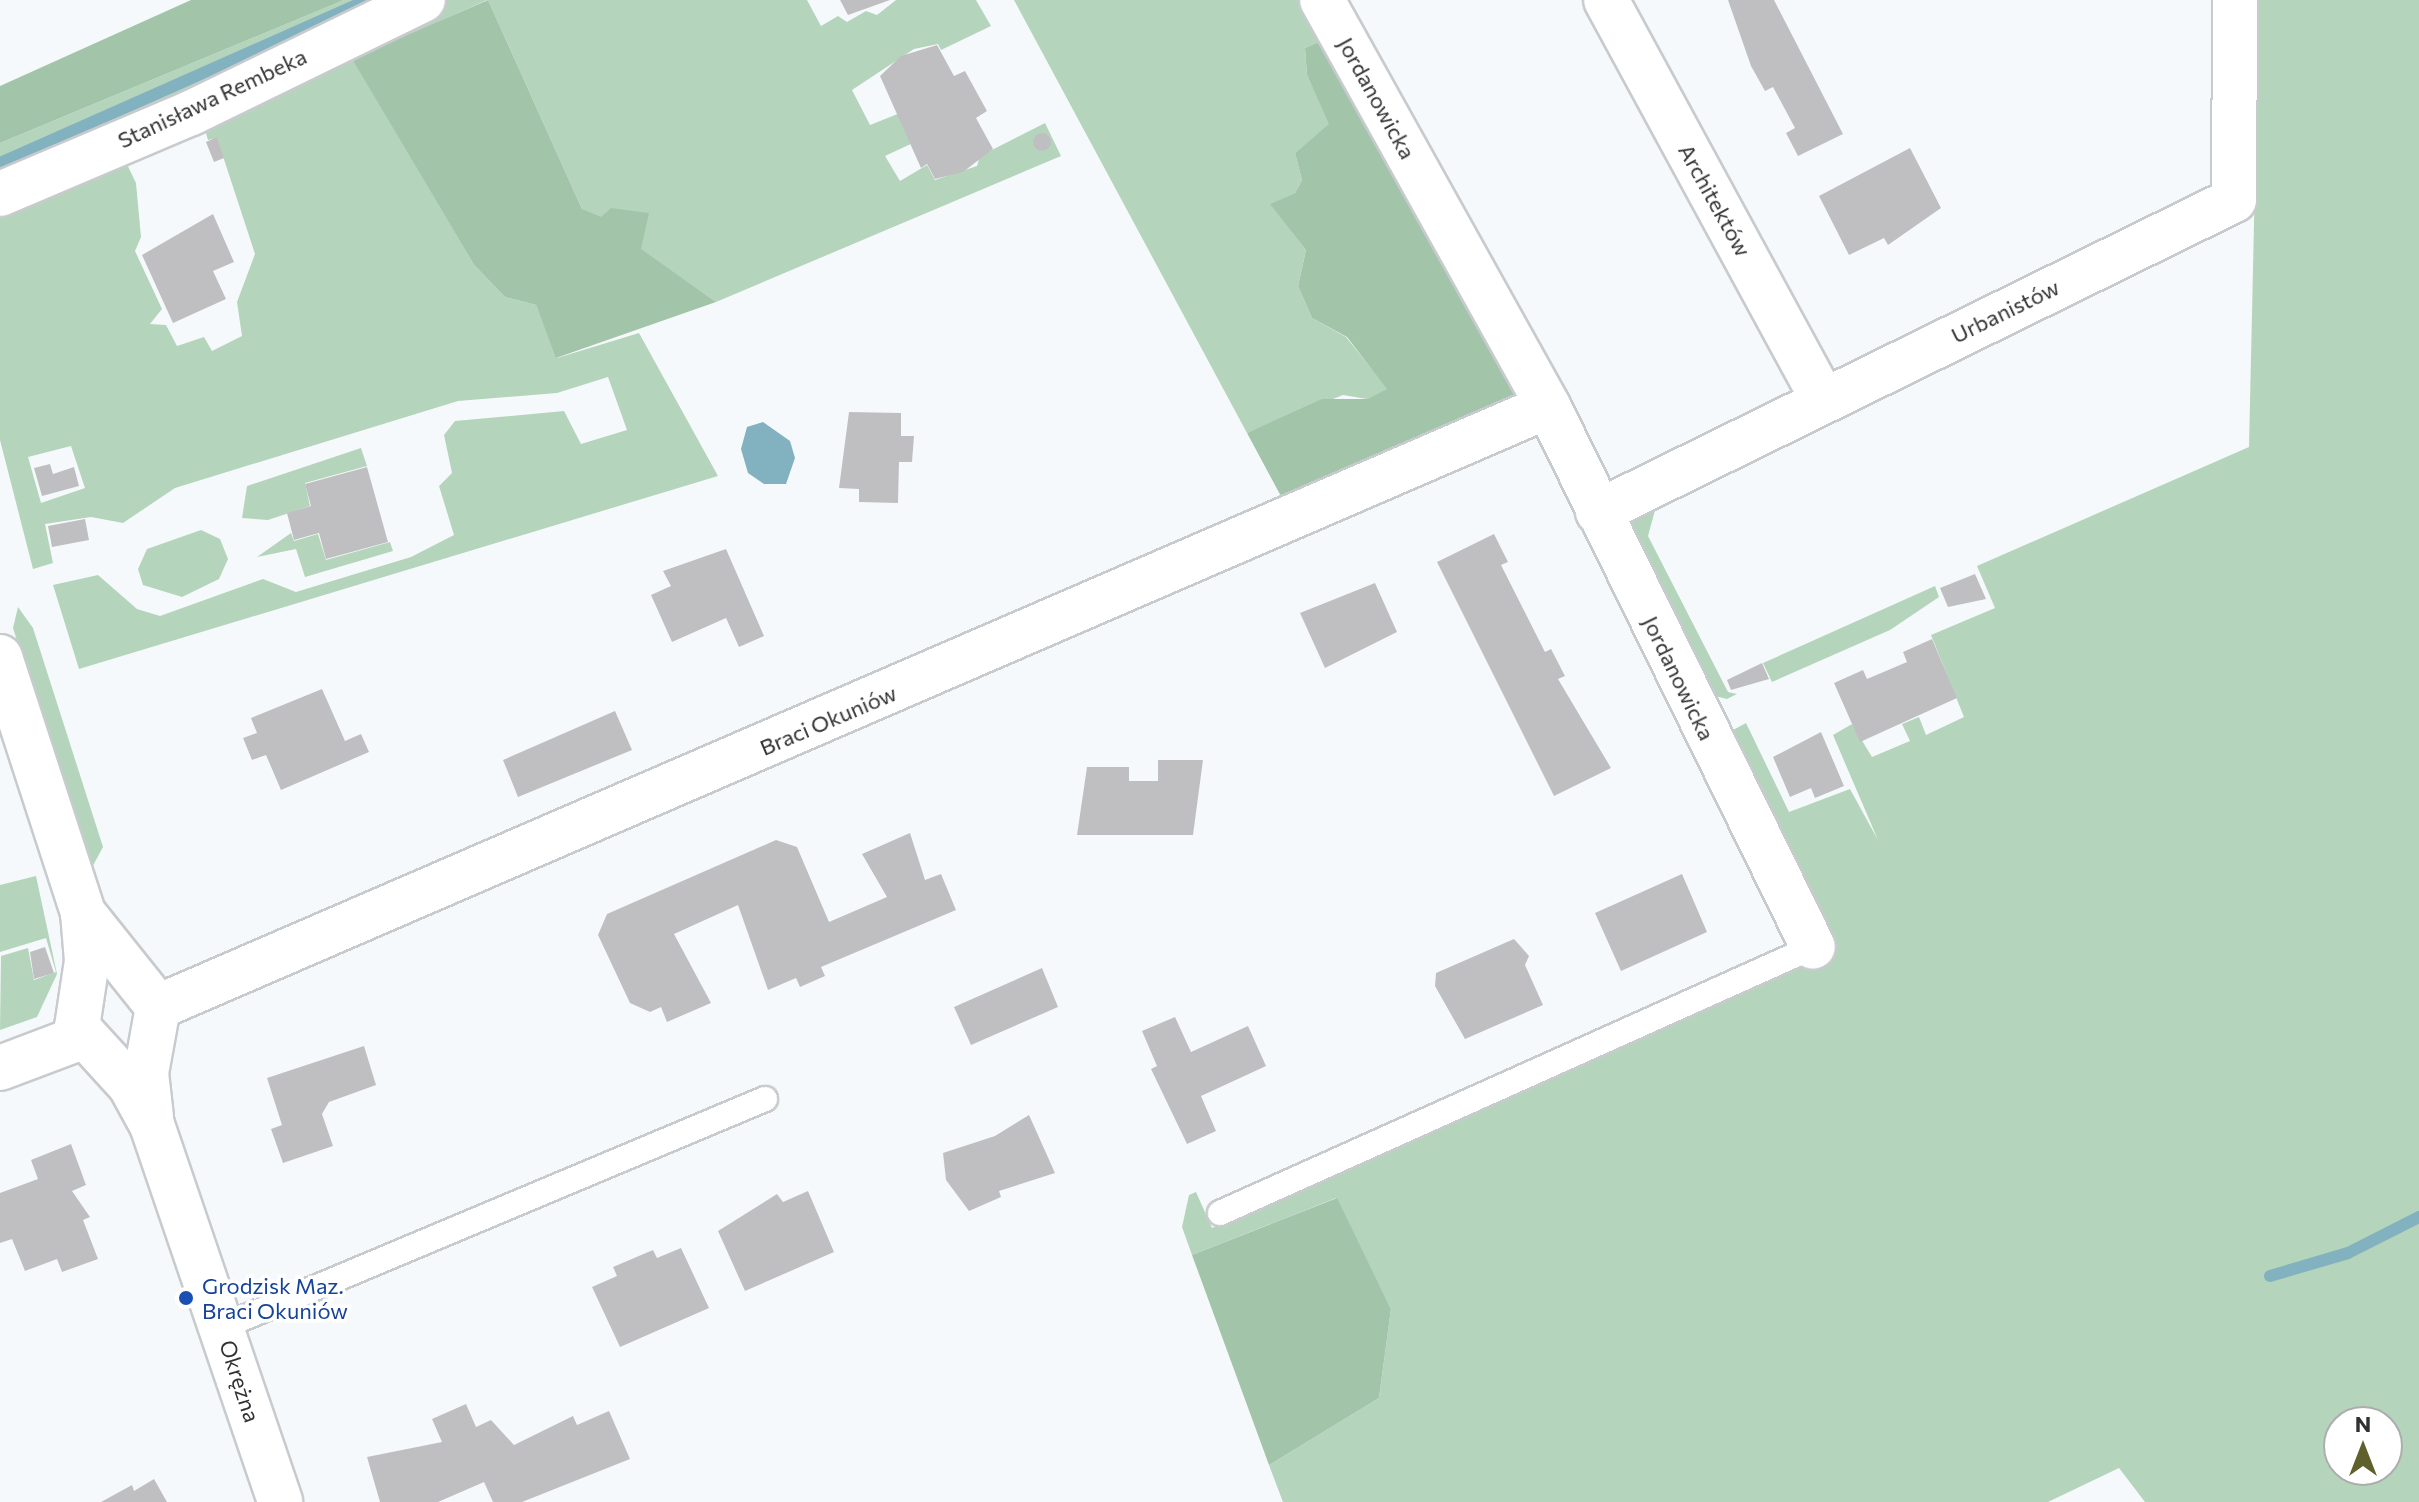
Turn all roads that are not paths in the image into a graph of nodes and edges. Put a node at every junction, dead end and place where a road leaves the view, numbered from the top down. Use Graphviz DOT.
graph roads {
  1 [pos="423,0"];
  2 [pos="1322,0"];
  3 [pos="1606,0"];
  4 [pos="2235,0"];
  5 [pos="0,194"];
  6 [pos="1823,399"];
  7 [pos="1548,406"];
  8 [pos="1598,512"];
  9 [pos="0,657"];
  10 [pos="83,913"];
  11 [pos="1813,947"];
  12 [pos="148,1009"];
  13 [pos="89,1029"];
  14 [pos="0,1068"];
  15 [pos="765,1099"];
  16 [pos="152,1125"];
  17 [pos="1220,1213"];
  18 [pos="222,1327"];
  19 [pos="280,1502"];
  1 -- 5 [label="street, Stanisława Rembeka"];
  2 -- 7 [label="street, Jordanowicka"];
  3 -- 6 [label="street, Architektów"];
  4 -- 6 [label="street, Urbanistów"];
  6 -- 8 [label="street, Urbanistów"];
  7 -- 8 [label="street, Jordanowicka"];
  7 -- 12 [label="street, Braci Okuniów"];
  8 -- 11 [label="street, Jordanowicka"];
  9 -- 10 [label="street"];
  10 -- 12 [label="street"];
  10 -- 13 [label="street"];
  11 -- 17 [label="lane"];
  12 -- 13 [label="street"];
  12 -- 13 [label="street"];
  12 -- 16 [label="street, Okrężna"];
  13 -- 14 [label="street"];
  13 -- 16 [label="street, Okrężna"];
  15 -- 18 [label="lane"];
  16 -- 18 [label="street, Okrężna"];
  18 -- 19 [label="street, Okrężna"];
}
